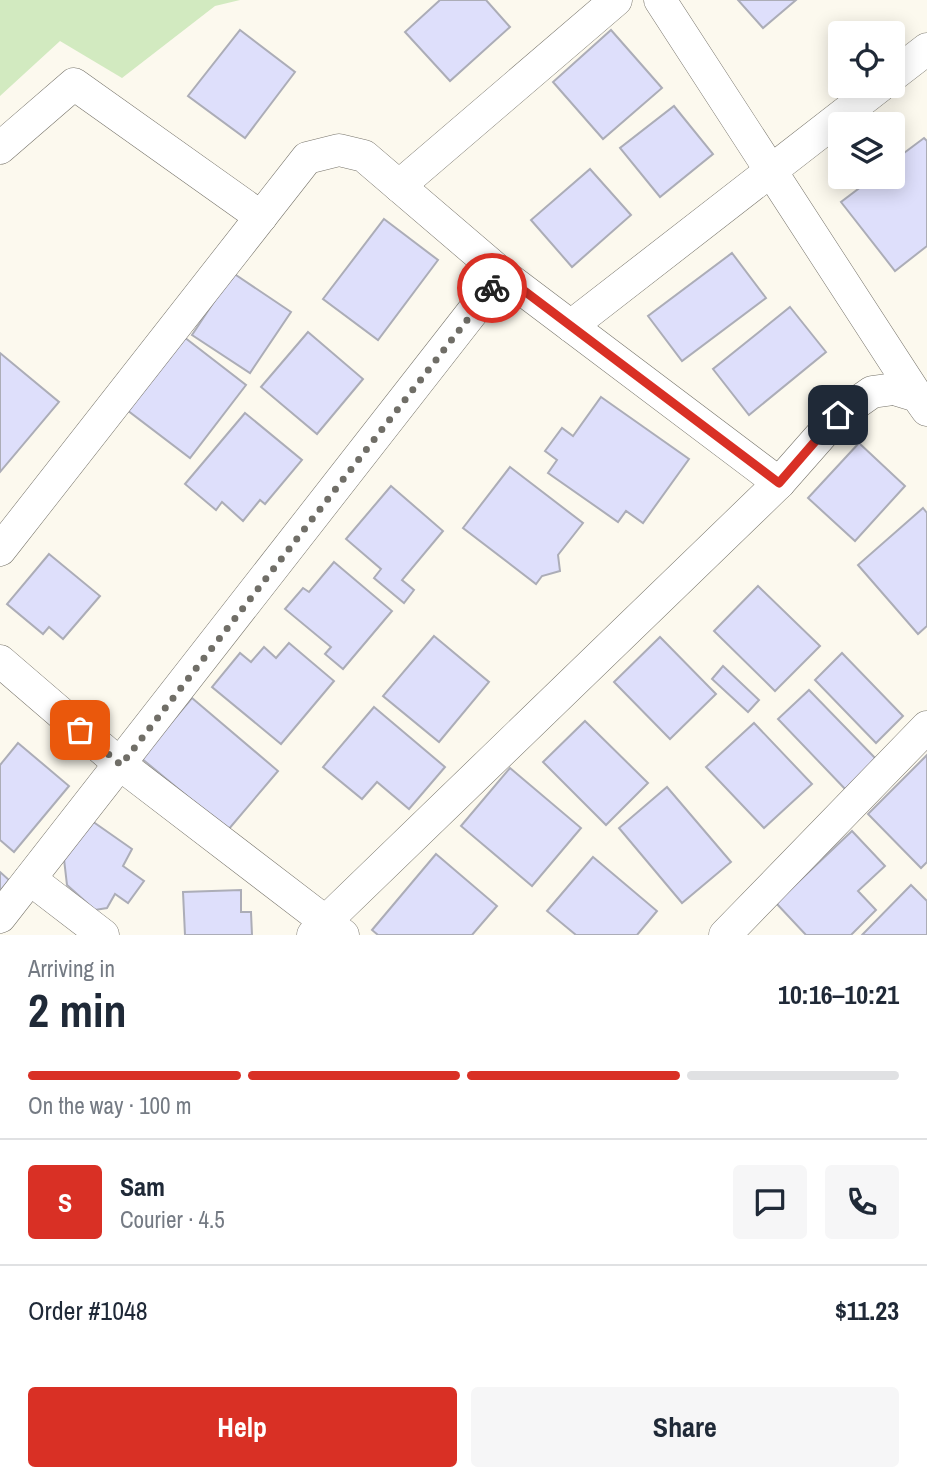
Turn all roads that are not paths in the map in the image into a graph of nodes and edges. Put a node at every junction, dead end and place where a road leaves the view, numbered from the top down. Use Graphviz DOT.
graph roads {
  1 [pos="617,0"];
  2 [pos="660,0"];
  3 [pos="927,49"];
  4 [pos="905,66"];
  5 [pos="865,98"];
  6 [pos="0,148"];
  7 [pos="772,172"];
  8 [pos="399,186"];
  9 [pos="261,217"];
  10 [pos="502,274"];
  11 [pos="571,326"];
  12 [pos="922,403"];
  13 [pos="779,483"];
  14 [pos="0,550"];
  15 [pos="0,661"];
  16 [pos="927,727"];
  17 [pos="121,765"];
  18 [pos="30,879"];
  19 [pos="0,918"];
  20 [pos="327,930"];
  21 [pos="103,935"];
  22 [pos="725,935"];
  1 -- 8 [label="street"];
  2 -- 7 [label="street"];
  3 -- 4 [label="street"];
  5 -- 7 [label="street"];
  6 -- 9 [label="street"];
  7 -- 11 [label="street"];
  7 -- 12 [label="street"];
  8 -- 9 [label="street"];
  8 -- 10 [label="street"];
  9 -- 14 [label="street"];
  10 -- 11 [label="street"];
  10 -- 17 [label="street"];
  11 -- 13 [label="street"];
  12 -- 13 [label="street"];
  13 -- 20 [label="street"];
  15 -- 17 [label="street"];
  16 -- 22 [label="street"];
  17 -- 18 [label="street"];
  17 -- 20 [label="street"];
  18 -- 19 [label="street"];
  18 -- 21 [label="street"];
}
